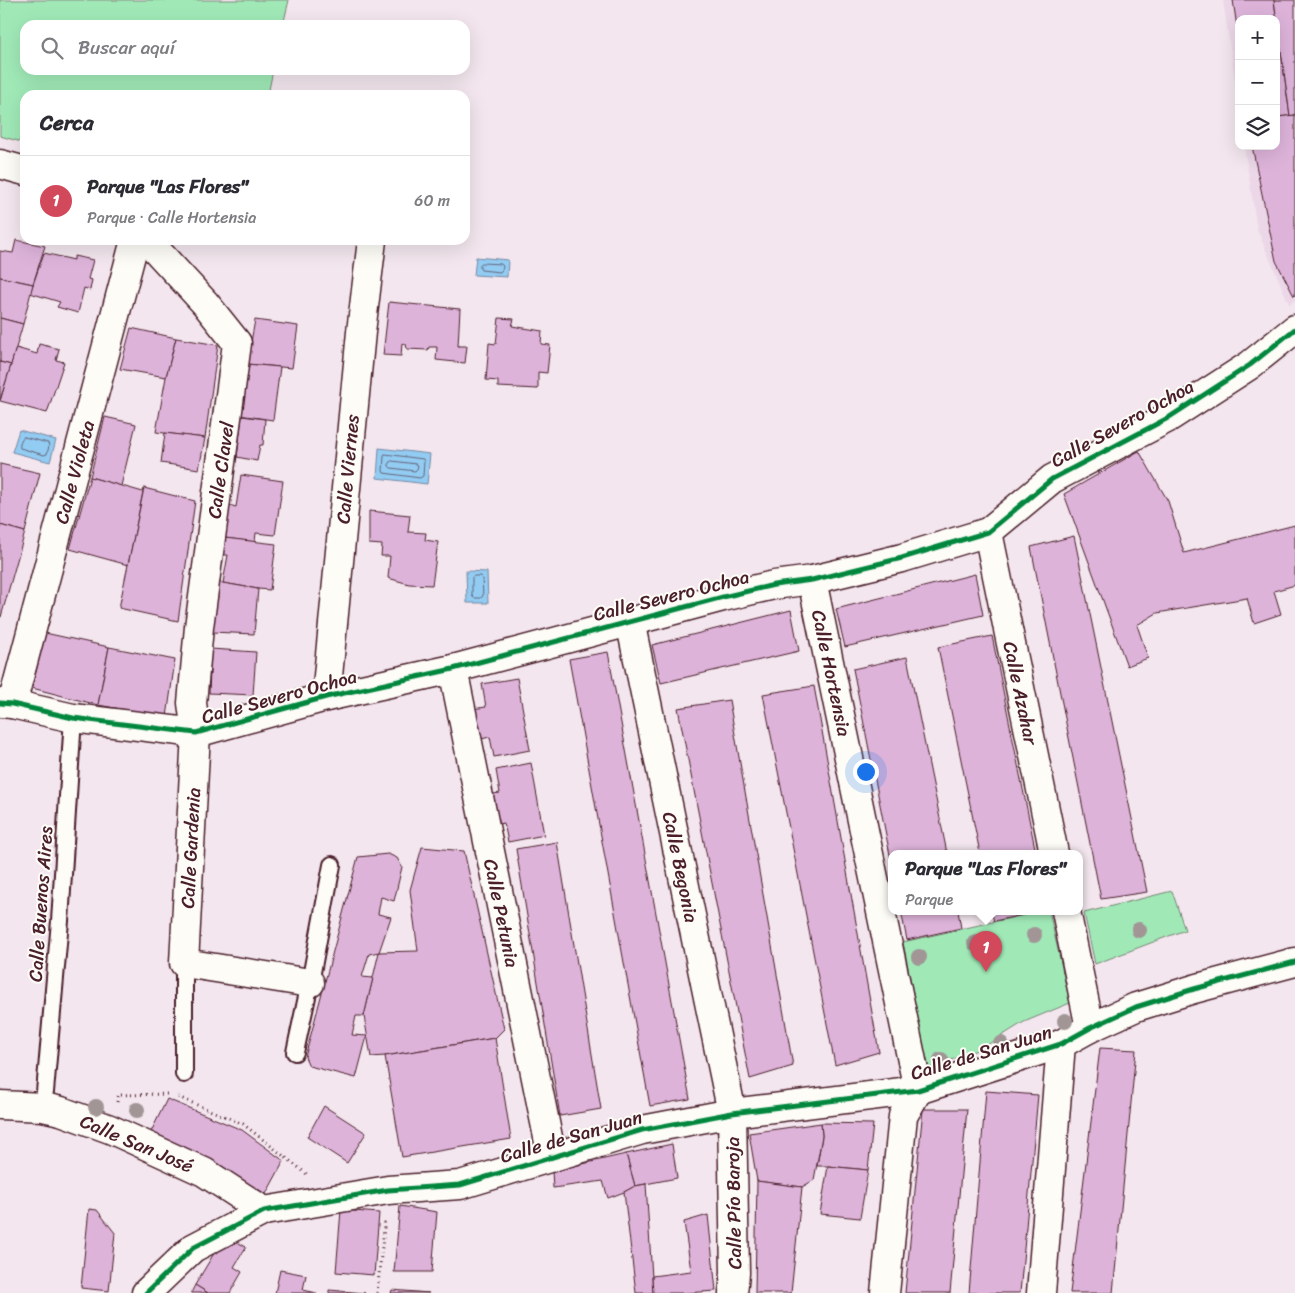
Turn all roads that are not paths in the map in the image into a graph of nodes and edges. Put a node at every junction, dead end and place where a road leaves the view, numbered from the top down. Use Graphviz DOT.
graph roads {
  1 [pos="0,164"];
  2 [pos="20,170"];
  3 [pos="134,245"];
  4 [pos="152,245"];
  5 [pos="371,245"];
  6 [pos="1295,329"];
  7 [pos="988,532"];
  8 [pos="812,580"];
  9 [pos="630,621"];
  10 [pos="453,669"];
  11 [pos="326,697"];
  12 [pos="6,704"];
  13 [pos="73,718"];
  14 [pos="196,733"];
  15 [pos="1053,850"];
  16 [pos="332,865"];
  17 [pos="1067,915"];
  18 [pos="1295,962"];
  19 [pos="184,963"];
  20 [pos="310,983"];
  21 [pos="1090,1028"];
  22 [pos="1061,1044"];
  23 [pos="295,1052"];
  24 [pos="184,1074"];
  25 [pos="918,1090"];
  26 [pos="45,1092"];
  27 [pos="0,1105"];
  28 [pos="732,1113"];
  29 [pos="552,1157"];
  30 [pos="264,1211"];
  31 [pos="146,1293"];
  32 [pos="733,1293"];
  33 [pos="885,1293"];
  34 [pos="1040,1293"];
  1 -- 2 [label="street"];
  3 -- 12 [label="street, Calle Violeta"];
  4 -- 14 [label="street, Calle Clavel"];
  5 -- 11 [label="street, Calle Viernes"];
  6 -- 7 [label="street, Calle Severo Ochoa"];
  7 -- 8 [label="street, Calle Severo Ochoa"];
  7 -- 15 [label="street, Calle Azahar"];
  8 -- 9 [label="street, Calle Severo Ochoa"];
  8 -- 25 [label="street, Calle Hortensia"];
  9 -- 10 [label="street, Calle Severo Ochoa"];
  9 -- 28 [label="street, Calle Begonia"];
  10 -- 11 [label="street, Calle Severo Ochoa"];
  10 -- 29 [label="street, Calle Petunia"];
  11 -- 14 [label="street, Calle Severo Ochoa"];
  12 -- 13 [label="street, Calle Severo Ochoa"];
  13 -- 14 [label="street, Calle Severo Ochoa"];
  13 -- 26 [label="lane, Calle Buenos Aires"];
  14 -- 19 [label="street, Calle Gardenia"];
  16 -- 20 [label="lane"];
  17 -- 21 [label="street"];
  18 -- 21 [label="street, Calle de San Juan"];
  19 -- 20 [label="street"];
  19 -- 24 [label="lane, Calle Gardenia"];
  20 -- 23 [label="lane"];
  21 -- 22 [label="street, Calle de San Juan"];
  22 -- 25 [label="street, Calle de San Juan"];
  22 -- 34 [label="street"];
  25 -- 28 [label="street, Calle de San Juan"];
  25 -- 33 [label="street"];
  27 -- 30 [label="street, Calle San José"];
  28 -- 29 [label="street, Calle de San Juan"];
  28 -- 32 [label="street, Calle Pío Baroja"];
  29 -- 30 [label="street, Calle de San Juan"];
  30 -- 31 [label="street, Calle de San Juan"];
}
